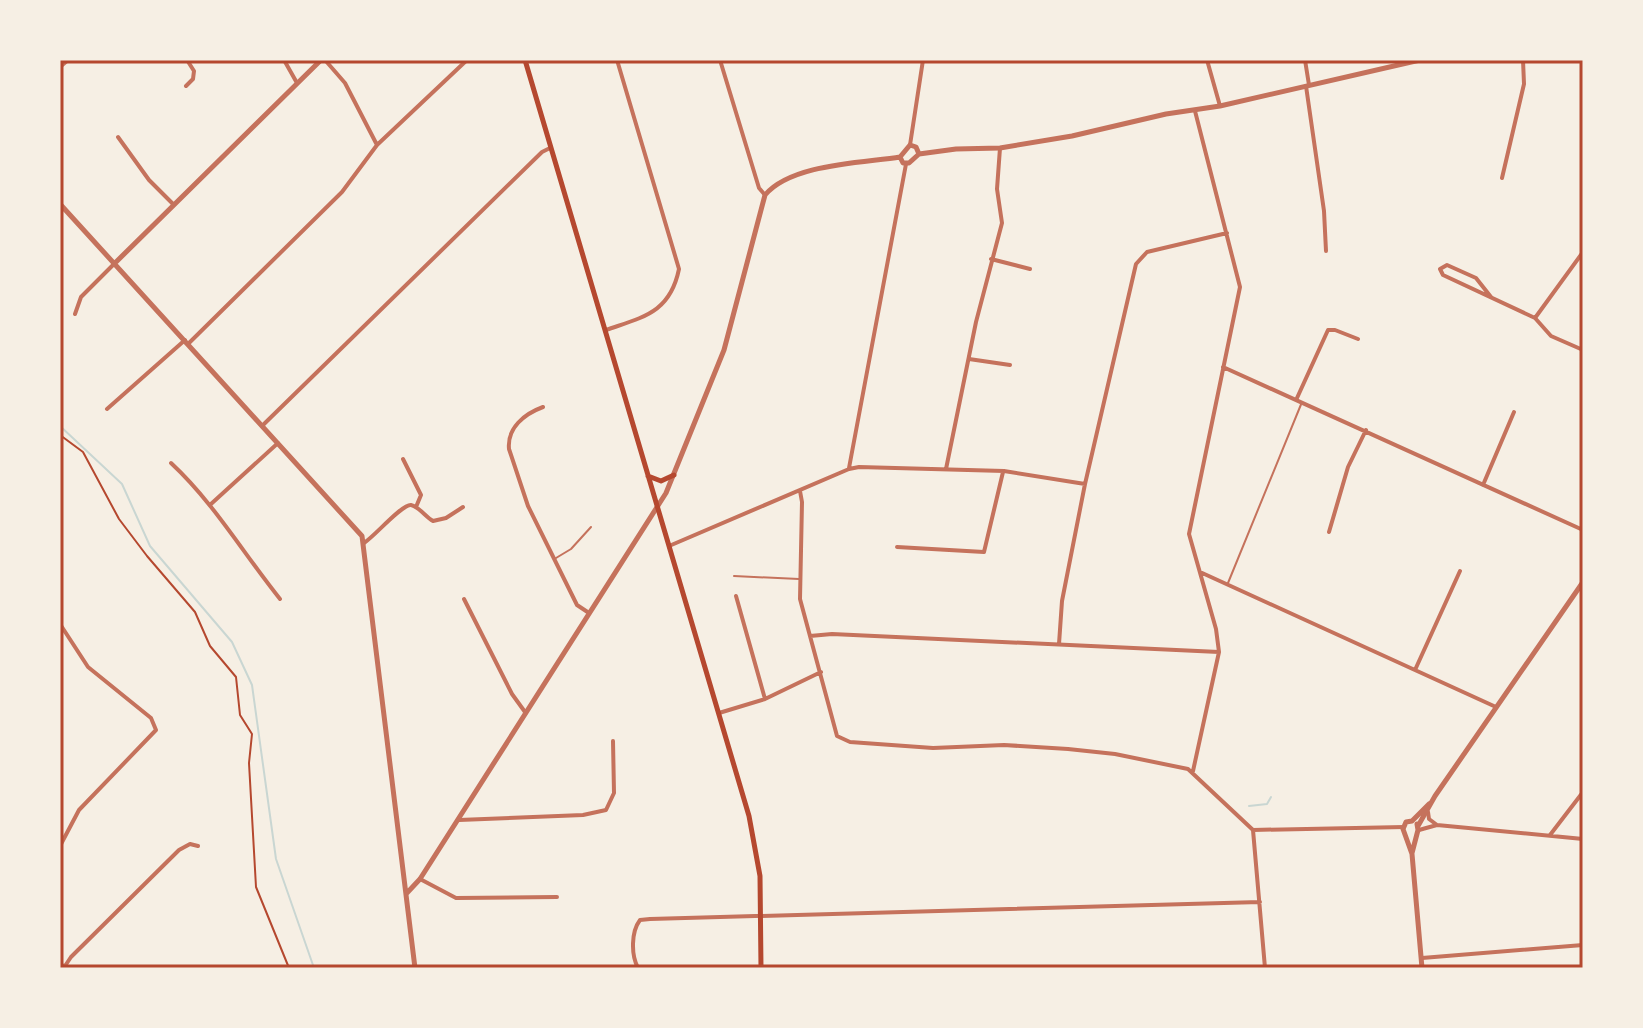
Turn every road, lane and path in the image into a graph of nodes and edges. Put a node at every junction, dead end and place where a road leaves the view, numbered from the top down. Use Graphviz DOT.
graph roads {
  1 [pos="68,60"];
  2 [pos="187,60"];
  3 [pos="284,60"];
  4 [pos="323,60"];
  5 [pos="467,60"];
  6 [pos="525,60"];
  7 [pos="617,60"];
  8 [pos="720,60"];
  9 [pos="923,60"];
  10 [pos="1207,60"];
  11 [pos="1305,60"];
  12 [pos="1420,60"];
  13 [pos="1523,60"];
  14 [pos="60,67"];
  15 [pos="297,83"];
  16 [pos="186,86"];
  17 [pos="1308,86"];
  18 [pos="1220,106"];
  19 [pos="1195,111"];
  20 [pos="118,137"];
  21 [pos="377,145"];
  22 [pos="910,145"];
  23 [pos="550,148"];
  24 [pos="1000,148"];
  25 [pos="919,154"];
  26 [pos="900,157"];
  27 [pos="906,164"];
  28 [pos="1502,178"];
  29 [pos="765,195"];
  30 [pos="60,204"];
  31 [pos="173,204"];
  32 [pos="1227,233"];
  33 [pos="1326,251"];
  34 [pos="1583,252"];
  35 [pos="991,259"];
  36 [pos="115,263"];
  37 [pos="1030,269"];
  38 [pos="1491,297"];
  39 [pos="75,314"];
  40 [pos="1535,318"];
  41 [pos="605,330"];
  42 [pos="1358,339"];
  43 [pos="187,342"];
  44 [pos="1583,350"];
  45 [pos="969,359"];
  46 [pos="1010,365"];
  47 [pos="1223,367"];
  48 [pos="1300,400"];
  49 [pos="543,407"];
  50 [pos="107,409"];
  51 [pos="1514,412"];
  52 [pos="263,425"];
  53 [pos="1366,430"];
  54 [pos="60,435"];
  55 [pos="278,443"];
  56 [pos="403,459"];
  57 [pos="171,463"];
  58 [pos="849,469"];
  59 [pos="946,469"];
  60 [pos="1004,471"];
  61 [pos="674,475"];
  62 [pos="648,476"];
  63 [pos="1085,484"];
  64 [pos="1483,485"];
  65 [pos="800,491"];
  66 [pos="211,504"];
  67 [pos="416,507"];
  68 [pos="463,507"];
  69 [pos="657,507"];
  70 [pos="591,527"];
  71 [pos="1583,530"];
  72 [pos="1329,532"];
  73 [pos="364,543"];
  74 [pos="669,546"];
  75 [pos="897,547"];
  76 [pos="555,559"];
  77 [pos="1460,571"];
  78 [pos="1200,572"];
  79 [pos="734,576"];
  80 [pos="800,579"];
  81 [pos="1583,582"];
  82 [pos="1228,583"];
  83 [pos="736,596"];
  84 [pos="280,599"];
  85 [pos="464,599"];
  86 [pos="589,613"];
  87 [pos="60,624"];
  88 [pos="62,635"];
  89 [pos="809,636"];
  90 [pos="1059,644"];
  91 [pos="1219,652"];
  92 [pos="1415,670"];
  93 [pos="821,672"];
  94 [pos="765,699"];
  95 [pos="1497,707"];
  96 [pos="525,712"];
  97 [pos="719,713"];
  98 [pos="613,741"];
  99 [pos="1193,771"];
  100 [pos="1583,792"];
  101 [pos="1429,808"];
  102 [pos="459,820"];
  103 [pos="1412,821"];
  104 [pos="1437,825"];
  105 [pos="1253,830"];
  106 [pos="1404,830"];
  107 [pos="1417,830"];
  108 [pos="1549,836"];
  109 [pos="1583,839"];
  110 [pos="60,846"];
  111 [pos="198,846"];
  112 [pos="1412,854"];
  113 [pos="420,879"];
  114 [pos="406,894"];
  115 [pos="557,897"];
  116 [pos="1260,902"];
  117 [pos="761,915"];
  118 [pos="1583,945"];
  119 [pos="1421,958"];
  120 [pos="62,966"];
  121 [pos="73,968"];
  122 [pos="289,968"];
  123 [pos="415,968"];
  124 [pos="638,968"];
  125 [pos="761,968"];
  126 [pos="1265,968"];
  127 [pos="1422,968"];
  1 -- 14 [label="street"];
  2 -- 16 [label="street"];
  3 -- 15 [label="street"];
  4 -- 15 [label="street"];
  4 -- 21 [label="street"];
  5 -- 21 [label="street"];
  6 -- 23 [label="main road"];
  7 -- 41 [label="street"];
  8 -- 29 [label="street"];
  9 -- 22 [label="street"];
  10 -- 18 [label="street"];
  11 -- 17 [label="street"];
  12 -- 17 [label="street"];
  13 -- 28 [label="street"];
  15 -- 31 [label="street"];
  17 -- 18 [label="street"];
  17 -- 33 [label="street"];
  18 -- 19 [label="street"];
  19 -- 24 [label="street"];
  19 -- 32 [label="street"];
  20 -- 31 [label="street"];
  21 -- 43 [label="street"];
  22 -- 25 [label="street"];
  22 -- 26 [label="street"];
  23 -- 41 [label="main road"];
  23 -- 52 [label="street"];
  24 -- 25 [label="street"];
  24 -- 35 [label="street"];
  25 -- 27 [label="street"];
  26 -- 27 [label="street"];
  26 -- 29 [label="street"];
  27 -- 58 [label="street"];
  29 -- 61 [label="street"];
  30 -- 36 [label="street"];
  31 -- 36 [label="street"];
  32 -- 47 [label="street"];
  32 -- 63 [label="street"];
  34 -- 40 [label="street"];
  35 -- 37 [label="street"];
  35 -- 45 [label="street"];
  36 -- 39 [label="street"];
  36 -- 43 [label="street"];
  38 -- 38 [label="street"];
  38 -- 40 [label="street"];
  40 -- 44 [label="street"];
  41 -- 62 [label="main road"];
  42 -- 48 [label="street"];
  43 -- 50 [label="street"];
  43 -- 52 [label="street"];
  45 -- 46 [label="street"];
  45 -- 59 [label="street"];
  47 -- 48 [label="street"];
  47 -- 78 [label="street"];
  48 -- 53 [label="street"];
  48 -- 82 [label="lane"];
  49 -- 76 [label="street"];
  51 -- 64 [label="street"];
  52 -- 55 [label="street"];
  53 -- 64 [label="street"];
  53 -- 72 [label="street"];
  54 -- 122 [label="path"];
  55 -- 66 [label="street"];
  55 -- 73 [label="street"];
  56 -- 67 [label="street"];
  57 -- 66 [label="street"];
  58 -- 59 [label="street"];
  58 -- 65 [label="street"];
  59 -- 60 [label="street"];
  60 -- 63 [label="street"];
  60 -- 75 [label="street"];
  61 -- 62 [label="main road"];
  61 -- 69 [label="street"];
  62 -- 69 [label="main road"];
  63 -- 90 [label="street"];
  64 -- 71 [label="street"];
  65 -- 74 [label="street"];
  65 -- 80 [label="street"];
  66 -- 84 [label="street"];
  67 -- 68 [label="street"];
  67 -- 73 [label="street"];
  69 -- 74 [label="main road"];
  69 -- 86 [label="street"];
  70 -- 76 [label="lane"];
  73 -- 114 [label="street"];
  74 -- 97 [label="main road"];
  76 -- 86 [label="street"];
  77 -- 92 [label="street"];
  78 -- 82 [label="street"];
  78 -- 91 [label="street"];
  79 -- 80 [label="lane"];
  80 -- 89 [label="street"];
  81 -- 95 [label="street"];
  82 -- 92 [label="street"];
  83 -- 94 [label="street"];
  85 -- 96 [label="street"];
  86 -- 96 [label="street"];
  87 -- 88 [label="street"];
  88 -- 110 [label="street"];
  89 -- 90 [label="street"];
  89 -- 93 [label="street"];
  90 -- 91 [label="street"];
  91 -- 99 [label="street"];
  92 -- 95 [label="street"];
  93 -- 94 [label="street"];
  93 -- 99 [label="street"];
  94 -- 97 [label="street"];
  95 -- 101 [label="street"];
  96 -- 102 [label="street"];
  97 -- 117 [label="main road"];
  98 -- 102 [label="street"];
  99 -- 105 [label="street"];
  100 -- 108 [label="street"];
  101 -- 103 [label="street"];
  101 -- 104 [label="street"];
  101 -- 107 [label="street"];
  102 -- 113 [label="street"];
  103 -- 106 [label="street"];
  103 -- 107 [label="street"];
  104 -- 107 [label="street"];
  104 -- 108 [label="street"];
  105 -- 106 [label="street"];
  105 -- 116 [label="street"];
  106 -- 107 [label="street"];
  106 -- 112 [label="street"];
  107 -- 112 [label="street"];
  108 -- 109 [label="street"];
  111 -- 120 [label="street"];
  112 -- 119 [label="street"];
  113 -- 114 [label="street"];
  113 -- 115 [label="street"];
  114 -- 123 [label="street"];
  116 -- 117 [label="street"];
  116 -- 126 [label="street"];
  117 -- 124 [label="street"];
  117 -- 125 [label="main road"];
  118 -- 119 [label="street"];
  119 -- 127 [label="street"];
  120 -- 121 [label="street"];
}
